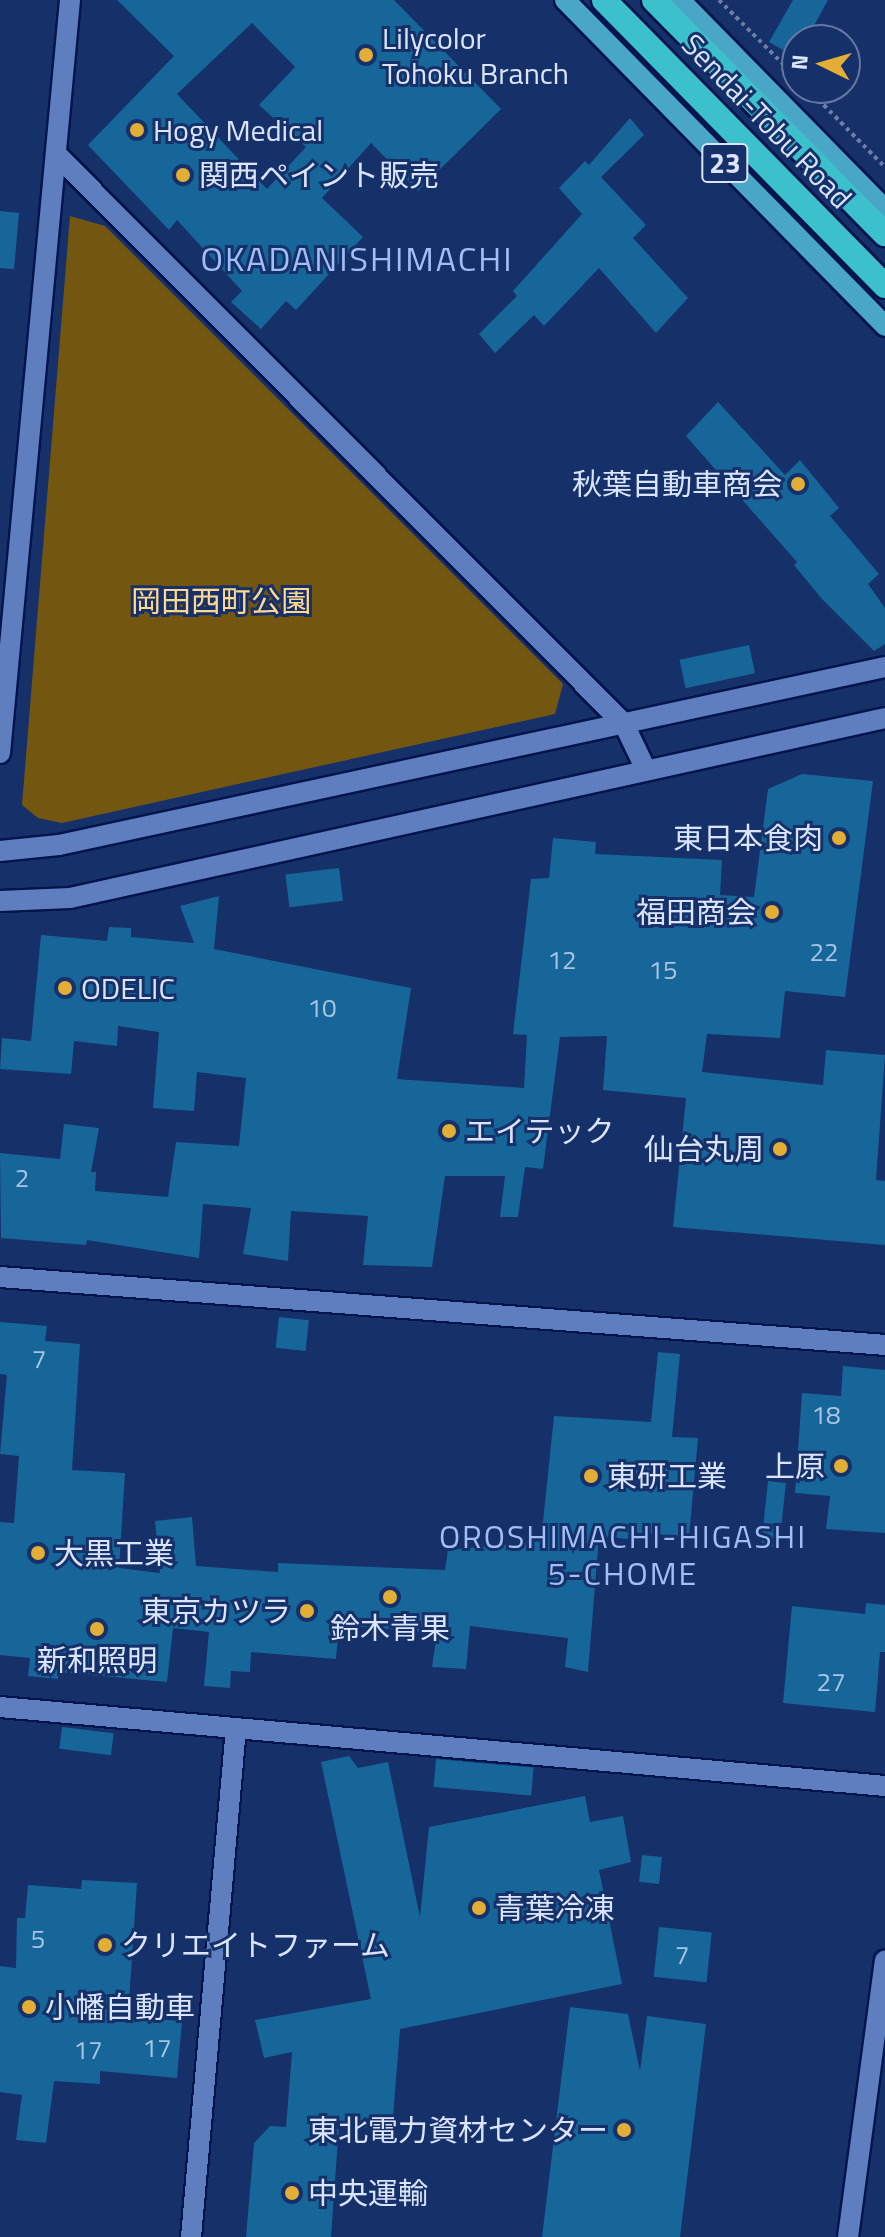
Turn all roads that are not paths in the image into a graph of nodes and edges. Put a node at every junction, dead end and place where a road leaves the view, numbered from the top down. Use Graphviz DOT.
graph roads {
  1 [pos="70,0"];
  2 [pos="565,0"];
  3 [pos="604,0"];
  4 [pos="654,0"];
  5 [pos="680,0"];
  6 [pos="56,154"];
  7 [pos="885,209"];
  8 [pos="885,234"];
  9 [pos="885,286"];
  10 [pos="885,326"];
  11 [pos="885,667"];
  12 [pos="885,718"];
  13 [pos="624,724"];
  14 [pos="0,753"];
  15 [pos="646,770"];
  16 [pos="0,851"];
  17 [pos="0,901"];
  18 [pos="0,1277"];
  19 [pos="885,1345"];
  20 [pos="0,1707"];
  21 [pos="236,1728"];
  22 [pos="885,1786"];
  23 [pos="885,1960"];
  24 [pos="191,2237"];
  25 [pos="848,2237"];
  1 -- 6 [label="street"];
  2 -- 10 [label="main road, 23"];
  3 -- 9 [label="highway, Sendai-Tobu Road"];
  4 -- 8 [label="highway, Sendai-Tobu Road"];
  5 -- 7 [label="main road"];
  6 -- 13 [label="street"];
  6 -- 14 [label="street"];
  11 -- 13 [label="street"];
  12 -- 15 [label="street"];
  13 -- 15 [label="street"];
  13 -- 16 [label="street"];
  15 -- 17 [label="street"];
  18 -- 19 [label="street"];
  20 -- 21 [label="street"];
  21 -- 22 [label="street"];
  21 -- 24 [label="street"];
  23 -- 25 [label="street"];
}
